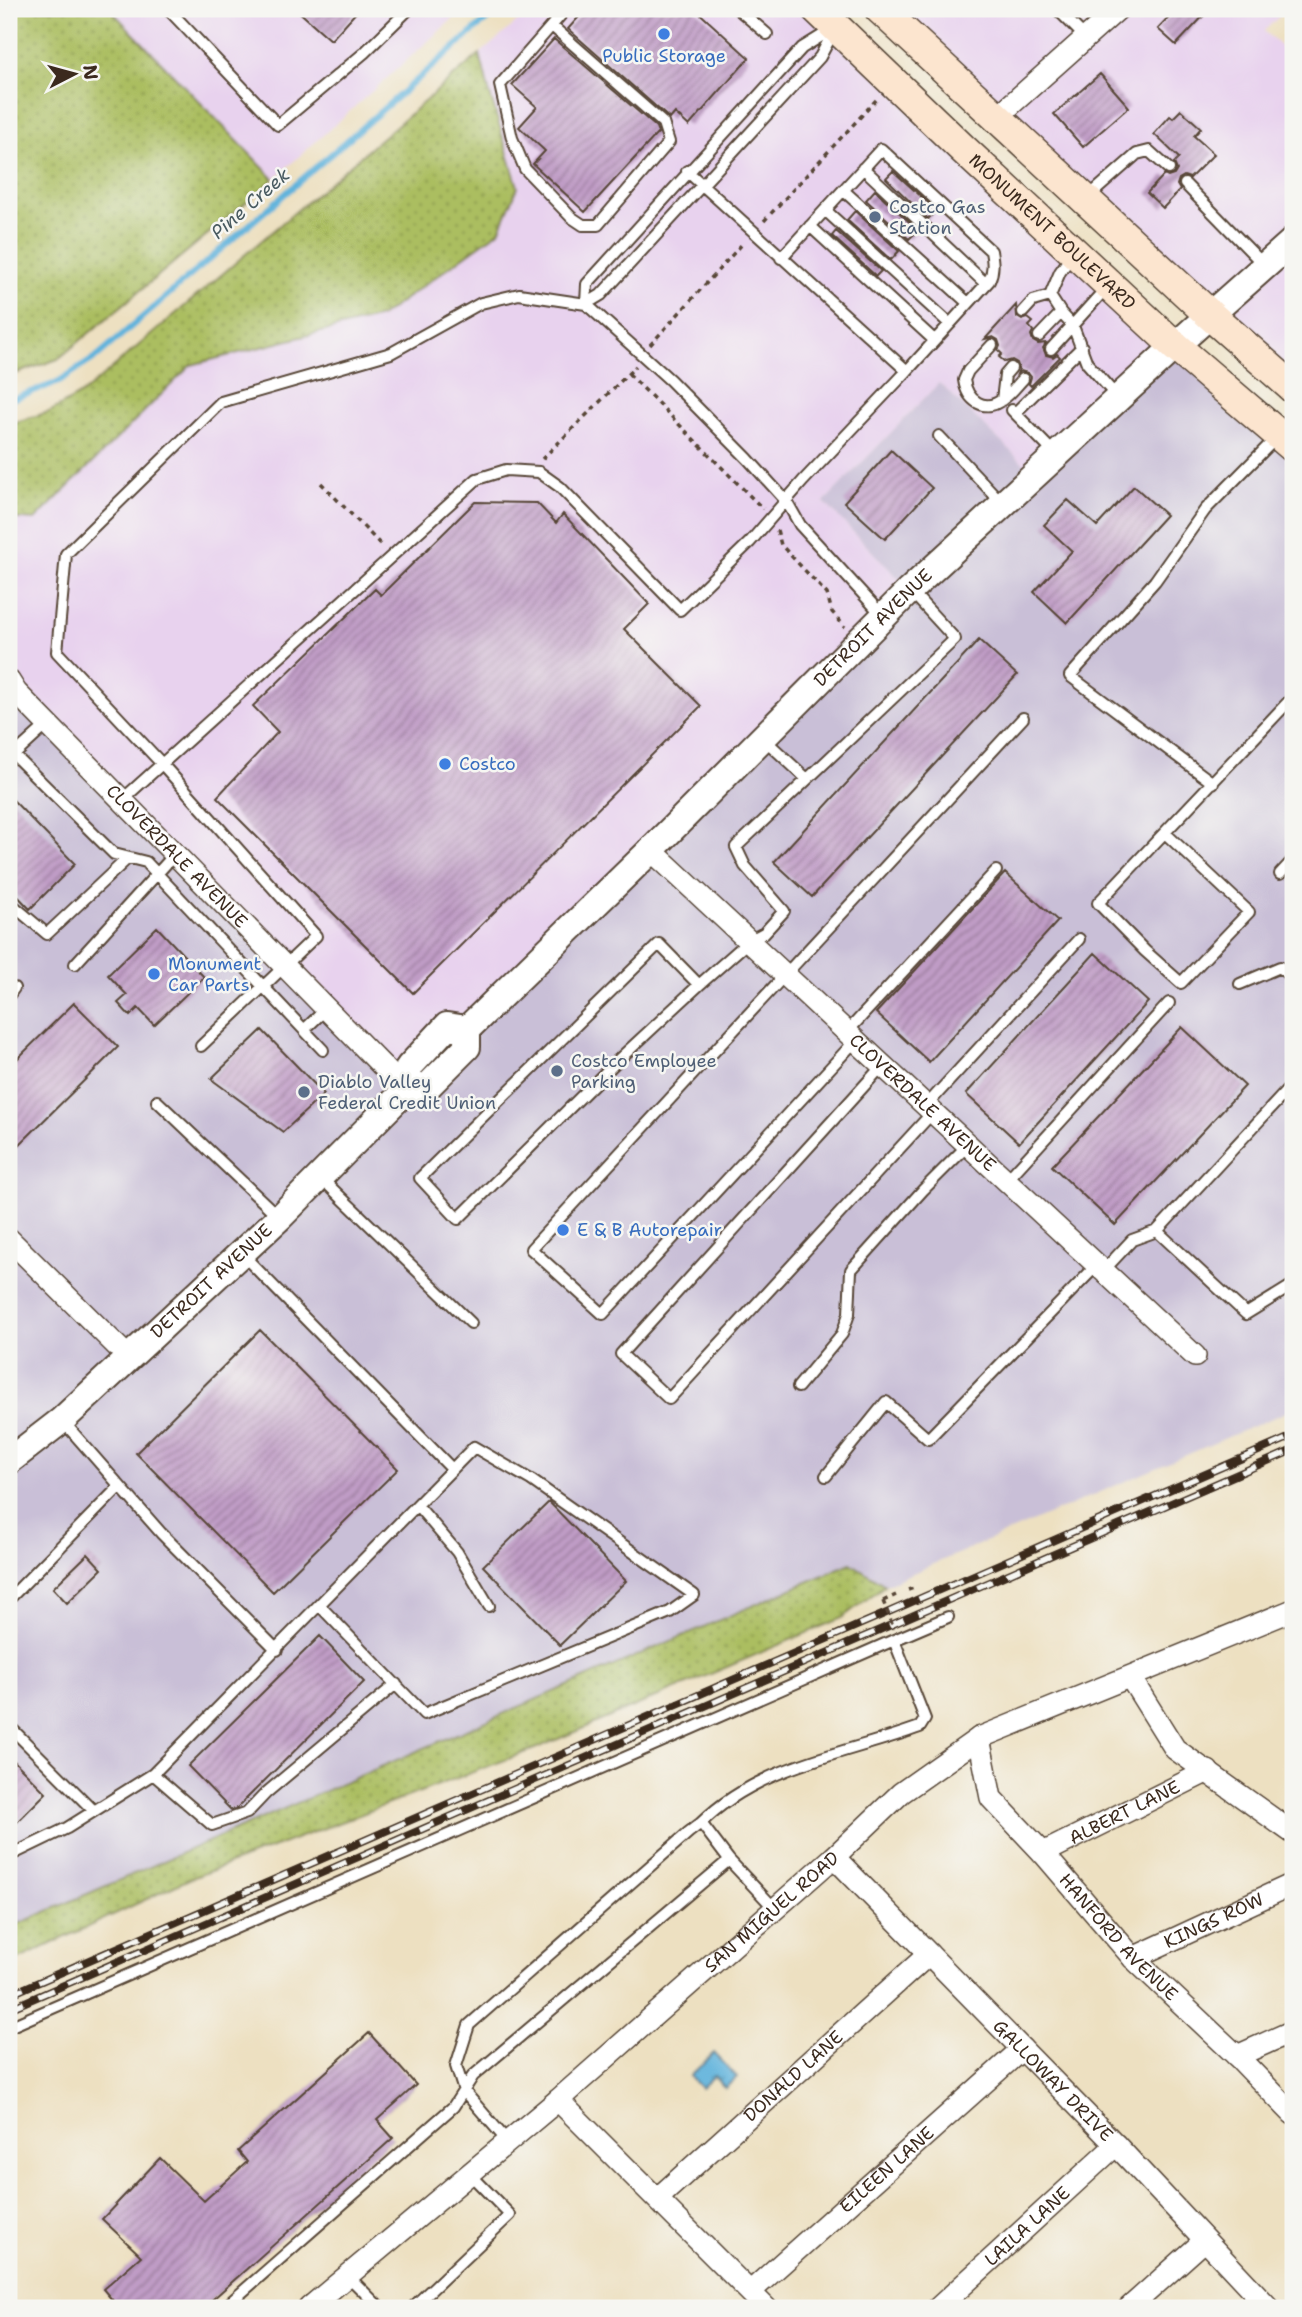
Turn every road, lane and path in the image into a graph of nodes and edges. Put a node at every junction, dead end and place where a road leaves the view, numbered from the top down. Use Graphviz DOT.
graph roads {
  1 [pos="168,9"];
  2 [pos="409,9"];
  3 [pos="566,9"];
  4 [pos="738,9"];
  5 [pos="880,9"];
  6 [pos="1057,9"];
  7 [pos="1118,9"];
  8 [pos="827,18"];
  9 [pos="552,26"];
  10 [pos="767,34"];
  11 [pos="1086,38"];
  12 [pos="894,83"];
  13 [pos="996,118"];
  14 [pos="863,168"];
  15 [pos="1169,169"];
  16 [pos="687,171"];
  17 [pos="1185,184"];
  18 [pos="701,186"];
  19 [pos="844,190"];
  20 [pos="1085,200"];
  21 [pos="825,210"];
  22 [pos="810,226"];
  23 [pos="753,233"];
  24 [pos="1293,241"];
  25 [pos="1074,252"];
  26 [pos="781,258"];
  27 [pos="1265,266"];
  28 [pos="986,284"];
  29 [pos="1110,284"];
  30 [pos="1050,296"];
  31 [pos="968,303"];
  32 [pos="586,304"];
  33 [pos="1023,312"];
  34 [pos="1061,313"];
  35 [pos="1210,315"];
  36 [pos="950,324"];
  37 [pos="1073,326"];
  38 [pos="1039,336"];
  39 [pos="934,340"];
  40 [pos="992,345"];
  41 [pos="1174,346"];
  42 [pos="1082,347"];
  43 [pos="1052,349"];
  44 [pos="643,356"];
  45 [pos="1011,368"];
  46 [pos="906,371"];
  47 [pos="629,374"];
  48 [pos="1023,379"];
  49 [pos="1293,388"];
  50 [pos="1118,398"];
  51 [pos="1002,400"];
  52 [pos="1015,413"];
  53 [pos="939,436"];
  54 [pos="1286,441"];
  55 [pos="1056,455"];
  56 [pos="530,472"];
  57 [pos="321,483"];
  58 [pos="787,502"];
  59 [pos="1003,504"];
  60 [pos="771,521"];
  61 [pos="392,556"];
  62 [pos="910,590"];
  63 [pos="884,617"];
  64 [pos="858,640"];
  65 [pos="9,681"];
  66 [pos="1293,697"];
  67 [pos="1023,718"];
  68 [pos="48,724"];
  69 [pos="763,737"];
  70 [pos="162,764"];
  71 [pos="807,779"];
  72 [pos="1213,783"];
  73 [pos="122,800"];
  74 [pos="1165,833"];
  75 [pos="651,850"];
  76 [pos="175,854"];
  77 [pos="128,858"];
  78 [pos="1293,860"];
  79 [pos="996,871"];
  80 [pos="157,874"];
  81 [pos="1280,874"];
  82 [pos="9,902"];
  83 [pos="1079,939"];
  84 [pos="749,941"];
  85 [pos="75,964"];
  86 [pos="285,966"];
  87 [pos="785,974"];
  88 [pos="1293,979"];
  89 [pos="1240,984"];
  90 [pos="699,985"];
  91 [pos="263,986"];
  92 [pos="1170,1003"];
  93 [pos="327,1008"];
  94 [pos="305,1029"];
  95 [pos="852,1036"];
  96 [pos="201,1046"];
  97 [pos="323,1049"];
  98 [pos="883,1065"];
  99 [pos="1293,1084"];
  100 [pos="407,1090"];
  101 [pos="157,1101"];
  102 [pos="930,1109"];
  103 [pos="968,1145"];
  104 [pos="320,1177"];
  105 [pos="1007,1180"];
  106 [pos="280,1217"];
  107 [pos="1157,1231"];
  108 [pos="9,1239"];
  109 [pos="241,1254"];
  110 [pos="1101,1267"];
  111 [pos="1293,1284"];
  112 [pos="471,1323"];
  113 [pos="1195,1356"];
  114 [pos="129,1357"];
  115 [pos="798,1387"];
  116 [pos="62,1420"];
  117 [pos="9,1461"];
  118 [pos="452,1469"];
  119 [pos="826,1476"];
  120 [pos="119,1486"];
  121 [pos="417,1505"];
  122 [pos="914,1588"];
  123 [pos="908,1590"];
  124 [pos="896,1595"];
  125 [pos="9,1599"];
  126 [pos="320,1605"];
  127 [pos="489,1606"];
  128 [pos="1293,1610"];
  129 [pos="948,1617"];
  130 [pos="894,1635"];
  131 [pos="277,1650"];
  132 [pos="1130,1677"];
  133 [pos="396,1684"];
  134 [pos="9,1726"];
  135 [pos="979,1738"];
  136 [pos="1208,1772"];
  137 [pos="153,1774"];
  138 [pos="94,1811"];
  139 [pos="701,1824"];
  140 [pos="1293,1833"];
  141 [pos="1043,1853"];
  142 [pos="9,1856"];
  143 [pos="834,1857"];
  144 [pos="729,1860"];
  145 [pos="1293,1884"];
  146 [pos="775,1909"];
  147 [pos="929,1954"];
  148 [pos="1133,1958"];
  149 [pos="9,2027"];
  150 [pos="1293,2031"];
  151 [pos="1022,2049"];
  152 [pos="1237,2056"];
  153 [pos="464,2091"];
  154 [pos="558,2099"];
  155 [pos="1293,2114"];
  156 [pos="508,2142"];
  157 [pos="1116,2145"];
  158 [pos="470,2174"];
  159 [pos="658,2198"];
  160 [pos="1204,2241"];
  161 [pos="348,2276"];
  162 [pos="751,2291"];
  163 [pos="224,2308"];
  164 [pos="309,2308"];
  165 [pos="380,2308"];
  166 [pos="412,2308"];
  167 [pos="766,2308"];
  168 [pos="938,2308"];
  169 [pos="1129,2308"];
  170 [pos="1269,2308"];
  1 -- 2 [label="lane"];
  3 -- 9 [label="lane"];
  4 -- 10 [label="lane"];
  5 -- 13 [label="main road"];
  6 -- 11 [label="lane"];
  7 -- 11 [label="street"];
  8 -- 12 [label="main road, MONUMENT BOULEVARD"];
  8 -- 16 [label="lane"];
  8 -- 18 [label="lane"];
  9 -- 9 [label="lane"];
  11 -- 13 [label="street"];
  12 -- 23 [label="path"];
  12 -- 25 [label="main road, MONUMENT BOULEVARD"];
  13 -- 20 [label="main road"];
  14 -- 19 [label="lane"];
  14 -- 28 [label="lane"];
  14 -- 28 [label="lane"];
  15 -- 20 [label="lane"];
  16 -- 18 [label="lane"];
  16 -- 32 [label="lane"];
  17 -- 27 [label="lane"];
  18 -- 23 [label="lane"];
  18 -- 32 [label="lane"];
  19 -- 21 [label="lane"];
  19 -- 31 [label="lane"];
  20 -- 35 [label="main road"];
  21 -- 22 [label="lane"];
  21 -- 36 [label="lane"];
  22 -- 26 [label="lane"];
  22 -- 39 [label="lane"];
  23 -- 26 [label="lane"];
  23 -- 44 [label="path"];
  24 -- 27 [label="street, DETROIT AVENUE"];
  25 -- 29 [label="main road, MONUMENT BOULEVARD"];
  25 -- 30 [label="lane"];
  26 -- 46 [label="lane"];
  27 -- 35 [label="street, DETROIT AVENUE"];
  28 -- 31 [label="lane"];
  29 -- 37 [label="lane"];
  29 -- 41 [label="main road, MONUMENT BOULEVARD"];
  30 -- 33 [label="lane"];
  30 -- 34 [label="lane"];
  31 -- 36 [label="lane"];
  32 -- 44 [label="lane"];
  32 -- 70 [label="lane"];
  34 -- 37 [label="lane"];
  34 -- 38 [label="lane"];
  35 -- 41 [label="street, DETROIT AVENUE"];
  35 -- 49 [label="main road"];
  36 -- 39 [label="lane"];
  37 -- 42 [label="lane"];
  37 -- 43 [label="lane"];
  39 -- 46 [label="lane"];
  40 -- 51 [label="lane"];
  41 -- 50 [label="street, DETROIT AVENUE"];
  41 -- 54 [label="main road, MONUMENT BOULEVARD"];
  42 -- 50 [label="lane"];
  42 -- 52 [label="lane"];
  44 -- 47 [label="path"];
  44 -- 58 [label="lane"];
  45 -- 51 [label="lane"];
  46 -- 58 [label="lane"];
  47 -- 56 [label="path"];
  47 -- 60 [label="path"];
  48 -- 51 [label="lane"];
  50 -- 55 [label="street, DETROIT AVENUE"];
  51 -- 52 [label="lane"];
  52 -- 55 [label="lane"];
  53 -- 59 [label="lane"];
  54 -- 72 [label="lane"];
  55 -- 59 [label="street, DETROIT AVENUE"];
  56 -- 60 [label="lane"];
  56 -- 61 [label="lane"];
  57 -- 61 [label="path"];
  58 -- 60 [label="lane"];
  58 -- 63 [label="lane"];
  59 -- 62 [label="street, DETROIT AVENUE"];
  60 -- 64 [label="path"];
  61 -- 70 [label="lane"];
  62 -- 63 [label="street, DETROIT AVENUE"];
  62 -- 71 [label="lane"];
  63 -- 64 [label="street, DETROIT AVENUE"];
  64 -- 69 [label="street, DETROIT AVENUE"];
  65 -- 68 [label="street, CLOVERDALE AVENUE"];
  66 -- 72 [label="lane"];
  67 -- 87 [label="lane"];
  68 -- 73 [label="street, CLOVERDALE AVENUE"];
  68 -- 77 [label="lane"];
  69 -- 71 [label="lane"];
  69 -- 75 [label="street, DETROIT AVENUE"];
  70 -- 73 [label="lane"];
  70 -- 86 [label="lane"];
  71 -- 84 [label="lane"];
  72 -- 74 [label="lane"];
  73 -- 76 [label="street, CLOVERDALE AVENUE"];
  74 -- 74 [label="lane"];
  75 -- 84 [label="street, CLOVERDALE AVENUE"];
  75 -- 100 [label="street, DETROIT AVENUE"];
  76 -- 80 [label="lane"];
  76 -- 86 [label="street, CLOVERDALE AVENUE"];
  77 -- 80 [label="lane"];
  77 -- 82 [label="lane"];
  78 -- 81 [label="lane"];
  79 -- 95 [label="lane"];
  80 -- 85 [label="lane"];
  80 -- 91 [label="lane"];
  83 -- 102 [label="lane"];
  84 -- 87 [label="street, CLOVERDALE AVENUE"];
  84 -- 90 [label="lane"];
  86 -- 91 [label="lane"];
  86 -- 93 [label="street, CLOVERDALE AVENUE"];
  87 -- 95 [label="street, CLOVERDALE AVENUE"];
  87 -- 95 [label="lane"];
  88 -- 89 [label="lane"];
  90 -- 90 [label="lane"];
  91 -- 94 [label="lane"];
  91 -- 96 [label="lane"];
  92 -- 105 [label="lane"];
  93 -- 94 [label="lane"];
  93 -- 100 [label="street, CLOVERDALE AVENUE"];
  94 -- 97 [label="lane"];
  95 -- 98 [label="street, CLOVERDALE AVENUE"];
  98 -- 102 [label="street, CLOVERDALE AVENUE"];
  98 -- 102 [label="lane"];
  99 -- 107 [label="lane"];
  100 -- 104 [label="street, DETROIT AVENUE"];
  101 -- 106 [label="lane"];
  102 -- 103 [label="street, CLOVERDALE AVENUE"];
  103 -- 105 [label="street, CLOVERDALE AVENUE"];
  103 -- 115 [label="lane"];
  104 -- 106 [label="street, DETROIT AVENUE"];
  104 -- 112 [label="lane"];
  105 -- 110 [label="street, CLOVERDALE AVENUE"];
  106 -- 109 [label="street, DETROIT AVENUE"];
  107 -- 110 [label="lane"];
  107 -- 111 [label="lane"];
  108 -- 114 [label="street"];
  109 -- 114 [label="street, DETROIT AVENUE"];
  109 -- 118 [label="lane"];
  110 -- 113 [label="street, CLOVERDALE AVENUE"];
  110 -- 119 [label="lane"];
  114 -- 116 [label="street, DETROIT AVENUE"];
  116 -- 117 [label="street, DETROIT AVENUE"];
  116 -- 120 [label="lane"];
  118 -- 121 [label="lane"];
  118 -- 133 [label="lane"];
  120 -- 125 [label="lane"];
  120 -- 131 [label="lane"];
  121 -- 126 [label="lane"];
  121 -- 127 [label="lane"];
  122 -- 123 [label="path"];
  124 -- 130 [label="path, bridge"];
  126 -- 131 [label="lane"];
  126 -- 133 [label="lane"];
  128 -- 132 [label="street, SAN MIGUEL ROAD"];
  129 -- 130 [label="lane"];
  130 -- 139 [label="lane"];
  130 -- 149 [label="lane"];
  131 -- 137 [label="lane"];
  132 -- 135 [label="street, SAN MIGUEL ROAD"];
  132 -- 136 [label="street"];
  133 -- 137 [label="lane"];
  134 -- 138 [label="lane"];
  135 -- 141 [label="street, HANFORD AVENUE"];
  135 -- 143 [label="street, SAN MIGUEL ROAD"];
  136 -- 140 [label="street"];
  136 -- 141 [label="street, ALBERT LANE"];
  137 -- 138 [label="lane"];
  138 -- 142 [label="lane"];
  139 -- 144 [label="lane"];
  139 -- 153 [label="lane"];
  141 -- 148 [label="street, HANFORD AVENUE"];
  143 -- 146 [label="street, SAN MIGUEL ROAD"];
  143 -- 147 [label="street, GALLOWAY DRIVE"];
  144 -- 146 [label="lane"];
  144 -- 153 [label="lane"];
  145 -- 148 [label="street, KINGS ROW"];
  146 -- 154 [label="street, SAN MIGUEL ROAD"];
  147 -- 151 [label="street, GALLOWAY DRIVE"];
  147 -- 159 [label="street, DONALD LANE"];
  148 -- 152 [label="street, HANFORD AVENUE"];
  150 -- 152 [label="street"];
  151 -- 157 [label="street, GALLOWAY DRIVE"];
  151 -- 162 [label="street, EILEEN LANE"];
  152 -- 155 [label="street, HANFORD AVENUE"];
  153 -- 156 [label="lane"];
  153 -- 163 [label="lane"];
  154 -- 156 [label="street, SAN MIGUEL ROAD"];
  154 -- 159 [label="street"];
  156 -- 158 [label="street, SAN MIGUEL ROAD"];
  157 -- 160 [label="street, GALLOWAY DRIVE"];
  157 -- 168 [label="street, LAILA LANE"];
  158 -- 161 [label="street, SAN MIGUEL ROAD"];
  158 -- 166 [label="lane"];
  159 -- 162 [label="street"];
  160 -- 169 [label="street"];
  160 -- 170 [label="street, GALLOWAY DRIVE"];
  161 -- 164 [label="street, SAN MIGUEL ROAD"];
  161 -- 165 [label="lane"];
  162 -- 167 [label="street"];
}
